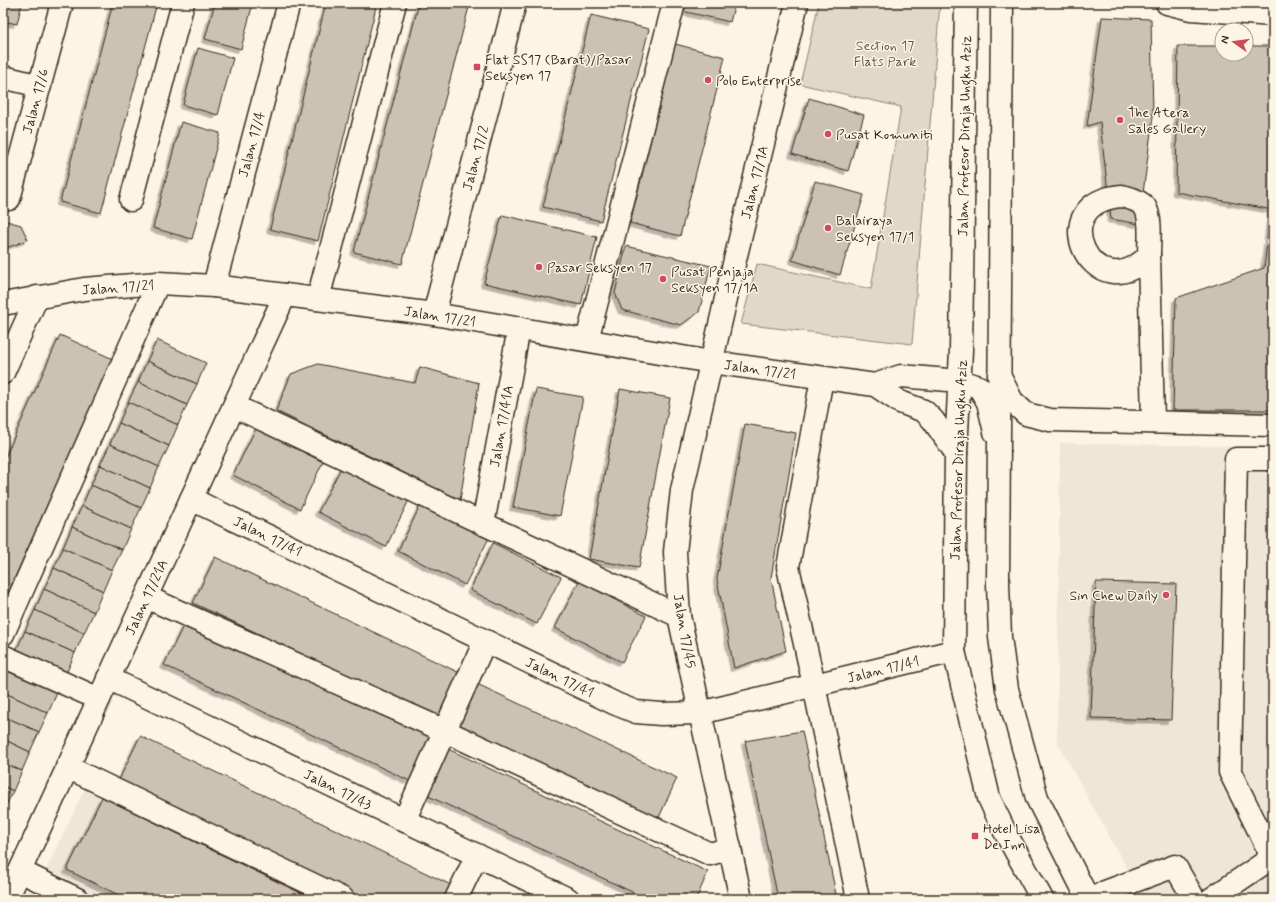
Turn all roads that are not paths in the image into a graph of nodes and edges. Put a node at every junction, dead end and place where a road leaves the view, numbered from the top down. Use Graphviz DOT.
graph roads {
  1 [pos="62,3"];
  2 [pos="183,3"];
  3 [pos="288,3"];
  4 [pos="395,3"];
  5 [pos="516,3"];
  6 [pos="674,3"];
  7 [pos="798,3"];
  8 [pos="966,3"];
  9 [pos="1002,3"];
  10 [pos="1167,3"];
  11 [pos="1273,15"];
  12 [pos="3,77"];
  13 [pos="40,86"];
  14 [pos="6,199"];
  15 [pos="131,200"];
  16 [pos="1149,255"];
  17 [pos="158,283"];
  18 [pos="214,286"];
  19 [pos="285,295"];
  20 [pos="37,297"];
  21 [pos="318,299"];
  22 [pos="3,304"];
  23 [pos="434,314"];
  24 [pos="519,328"];
  25 [pos="586,340"];
  26 [pos="711,362"];
  27 [pos="3,373"];
  28 [pos="999,375"];
  29 [pos="822,378"];
  30 [pos="960,381"];
  31 [pos="875,385"];
  32 [pos="234,406"];
  33 [pos="1153,422"];
  34 [pos="1273,425"];
  35 [pos="999,446"];
  36 [pos="956,453"];
  37 [pos="1273,459"];
  38 [pos="191,499"];
  39 [pos="483,524"];
  40 [pos="146,597"];
  41 [pos="679,616"];
  42 [pos="3,634"];
  43 [pos="485,641"];
  44 [pos="954,651"];
  45 [pos="3,656"];
  46 [pos="108,678"];
  47 [pos="814,685"];
  48 [pos="99,698"];
  49 [pos="700,713"];
  50 [pos="445,731"];
  51 [pos="68,767"];
  52 [pos="404,821"];
  53 [pos="730,848"];
  54 [pos="477,855"];
  55 [pos="1273,857"];
  56 [pos="20,871"];
  57 [pos="7,899"];
  58 [pos="77,899"];
  59 [pos="343,899"];
  60 [pos="456,899"];
  61 [pos="568,899"];
  62 [pos="741,899"];
  63 [pos="858,899"];
  64 [pos="1042,899"];
  65 [pos="1088,899"];
  66 [pos="1092,899"];
  67 [pos="1194,899"];
  68 [pos="1211,899"];
  1 -- 13 [label="street, Jalan 17/6"];
  2 -- 15 [label="street"];
  3 -- 18 [label="street, Jalan 17/4"];
  4 -- 21 [label="street"];
  5 -- 23 [label="street, Jalan 17/2"];
  6 -- 25 [label="street"];
  7 -- 26 [label="street, Jalan 17/1A"];
  8 -- 30 [label="street, Jalan Profesor Diraja Ungku Aziz"];
  9 -- 28 [label="street"];
  10 -- 11 [label="street"];
  12 -- 13 [label="street"];
  13 -- 14 [label="street, Jalan 17/6"];
  16 -- 33 [label="street"];
  17 -- 18 [label="street, Jalan 17/21"];
  17 -- 20 [label="street, Jalan 17/21"];
  17 -- 42 [label="street"];
  18 -- 19 [label="street, Jalan 17/21"];
  19 -- 21 [label="street, Jalan 17/21"];
  19 -- 32 [label="street, Jalan 17/21A"];
  20 -- 22 [label="street, Jalan 17/21"];
  20 -- 27 [label="street"];
  21 -- 23 [label="street, Jalan 17/21"];
  23 -- 24 [label="street, Jalan 17/21"];
  24 -- 25 [label="street, Jalan 17/21"];
  24 -- 39 [label="street, Jalan 17/41A"];
  25 -- 26 [label="street, Jalan 17/21"];
  26 -- 29 [label="street, Jalan 17/21"];
  26 -- 41 [label="street, Jalan 17/45"];
  28 -- 33 [label="street"];
  28 -- 35 [label="street"];
  29 -- 31 [label="street, Jalan 17/21"];
  29 -- 47 [label="street"];
  30 -- 31 [label="street, Jalan 17/21"];
  30 -- 35 [label="street, Jalan 17/21"];
  30 -- 36 [label="street, Jalan Profesor Diraja Ungku Aziz"];
  31 -- 36 [label="street, Jalan 17/21"];
  32 -- 38 [label="street, Jalan 17/21A"];
  32 -- 39 [label="street"];
  33 -- 34 [label="street"];
  35 -- 65 [label="street"];
  36 -- 44 [label="street, Jalan Profesor Diraja Ungku Aziz"];
  37 -- 55 [label="street"];
  38 -- 40 [label="street, Jalan 17/21A"];
  38 -- 43 [label="street, Jalan 17/41"];
  39 -- 41 [label="street"];
  40 -- 46 [label="street, Jalan 17/21A"];
  40 -- 50 [label="street"];
  41 -- 49 [label="street, Jalan 17/45"];
  43 -- 49 [label="street, Jalan 17/41"];
  43 -- 50 [label="street"];
  44 -- 47 [label="street, Jalan 17/41"];
  44 -- 64 [label="street, Jalan Profesor Diraja Ungku Aziz"];
  45 -- 48 [label="street"];
  46 -- 48 [label="street, Jalan 17/21A"];
  46 -- 52 [label="street, Jalan 17/43"];
  47 -- 49 [label="street, Jalan 17/41"];
  47 -- 63 [label="street"];
  48 -- 51 [label="street, Jalan 17/21A"];
  49 -- 53 [label="street, Jalan 17/45"];
  50 -- 52 [label="street"];
  50 -- 53 [label="street"];
  51 -- 56 [label="street, Jalan 17/21A"];
  51 -- 59 [label="street"];
  52 -- 54 [label="street, Jalan 17/43"];
  53 -- 62 [label="street, Jalan 17/45"];
  54 -- 60 [label="street"];
  54 -- 61 [label="street, Jalan 17/43"];
  55 -- 68 [label="street"];
  56 -- 57 [label="street, Jalan 17/21A"];
  56 -- 58 [label="street"];
  66 -- 67 [label="street"];
}
